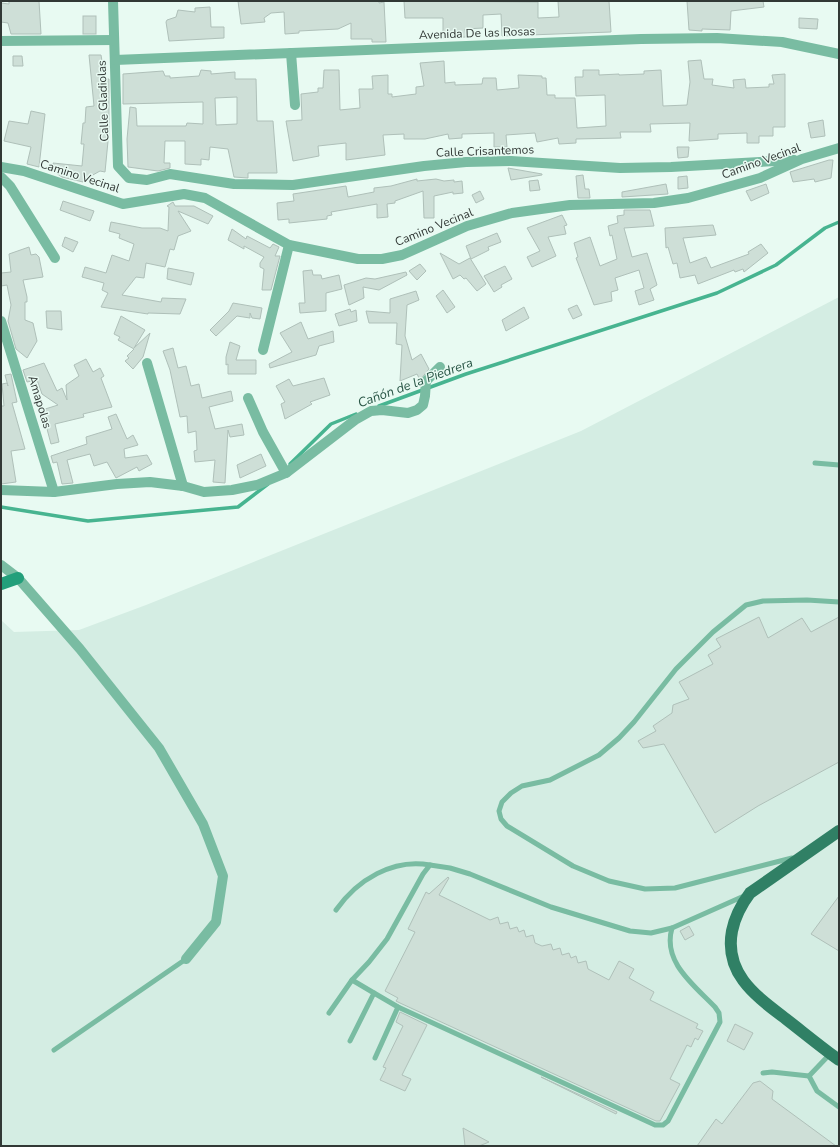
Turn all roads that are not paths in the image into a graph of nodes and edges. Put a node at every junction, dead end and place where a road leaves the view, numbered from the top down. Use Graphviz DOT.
graph roads {
  1 [pos="113,1"];
  2 [pos="114,40"];
  3 [pos="1,42"];
  4 [pos="291,53"];
  5 [pos="839,54"];
  6 [pos="115,60"];
  7 [pos="295,105"];
  8 [pos="839,148"];
  9 [pos="802,159"];
  10 [pos="1,167"];
  11 [pos="1,177"];
  12 [pos="147,180"];
  13 [pos="289,245"];
  14 [pos="55,258"];
  15 [pos="1,320"];
  16 [pos="263,350"];
  17 [pos="148,364"];
  18 [pos="440,367"];
  19 [pos="248,398"];
  20 [pos="815,463"];
  21 [pos="839,465"];
  22 [pos="286,473"];
  23 [pos="183,486"];
  24 [pos="1,490"];
  25 [pos="54,492"];
  26 [pos="1,565"];
  27 [pos="18,578"];
  28 [pos="1,584"];
  29 [pos="839,602"];
  30 [pos="839,831"];
  31 [pos="805,855"];
  32 [pos="430,865"];
  33 [pos="750,893"];
  34 [pos="336,910"];
  35 [pos="672,928"];
  36 [pos="186,959"];
  37 [pos="352,980"];
  38 [pos="374,993"];
  39 [pos="398,1007"];
  40 [pos="329,1013"];
  41 [pos="350,1041"];
  42 [pos="54,1050"];
  43 [pos="835,1057"];
  44 [pos="375,1058"];
  45 [pos="763,1073"];
  46 [pos="809,1076"];
  47 [pos="839,1107"];
  1 -- 2 [label="street, Calle Gladiolas"];
  2 -- 3 [label="street"];
  2 -- 6 [label="street, Calle Gladiolas"];
  4 -- 5 [label="street, Avenida De las Rosas"];
  4 -- 6 [label="street, Avenida De las Rosas"];
  4 -- 7 [label="street"];
  6 -- 12 [label="street, Calle Gladiolas"];
  8 -- 9 [label="street, Camino Vecinal"];
  9 -- 12 [label="street, Calle Crisantemos"];
  9 -- 13 [label="street, Camino Vecinal"];
  10 -- 13 [label="street, Camino Vecinal"];
  11 -- 14 [label="street"];
  13 -- 16 [label="street"];
  15 -- 25 [label="street, Amapolas"];
  17 -- 23 [label="street"];
  18 -- 22 [label="street"];
  19 -- 22 [label="street"];
  20 -- 21 [label="lane"];
  22 -- 23 [label="street"];
  23 -- 25 [label="street"];
  24 -- 25 [label="street"];
  26 -- 27 [label="street"];
  27 -- 28 [label="main road"];
  27 -- 36 [label="street"];
  29 -- 31 [label="lane"];
  30 -- 31 [label="main road"];
  31 -- 33 [label="main road"];
  32 -- 34 [label="lane"];
  32 -- 35 [label="lane"];
  32 -- 37 [label="lane"];
  33 -- 35 [label="lane"];
  33 -- 43 [label="main road"];
  35 -- 39 [label="lane"];
  36 -- 42 [label="lane"];
  37 -- 38 [label="lane"];
  37 -- 40 [label="lane"];
  38 -- 39 [label="lane"];
  38 -- 41 [label="lane"];
  39 -- 44 [label="lane"];
  43 -- 46 [label="lane"];
  45 -- 46 [label="lane"];
  46 -- 47 [label="lane"];
}
